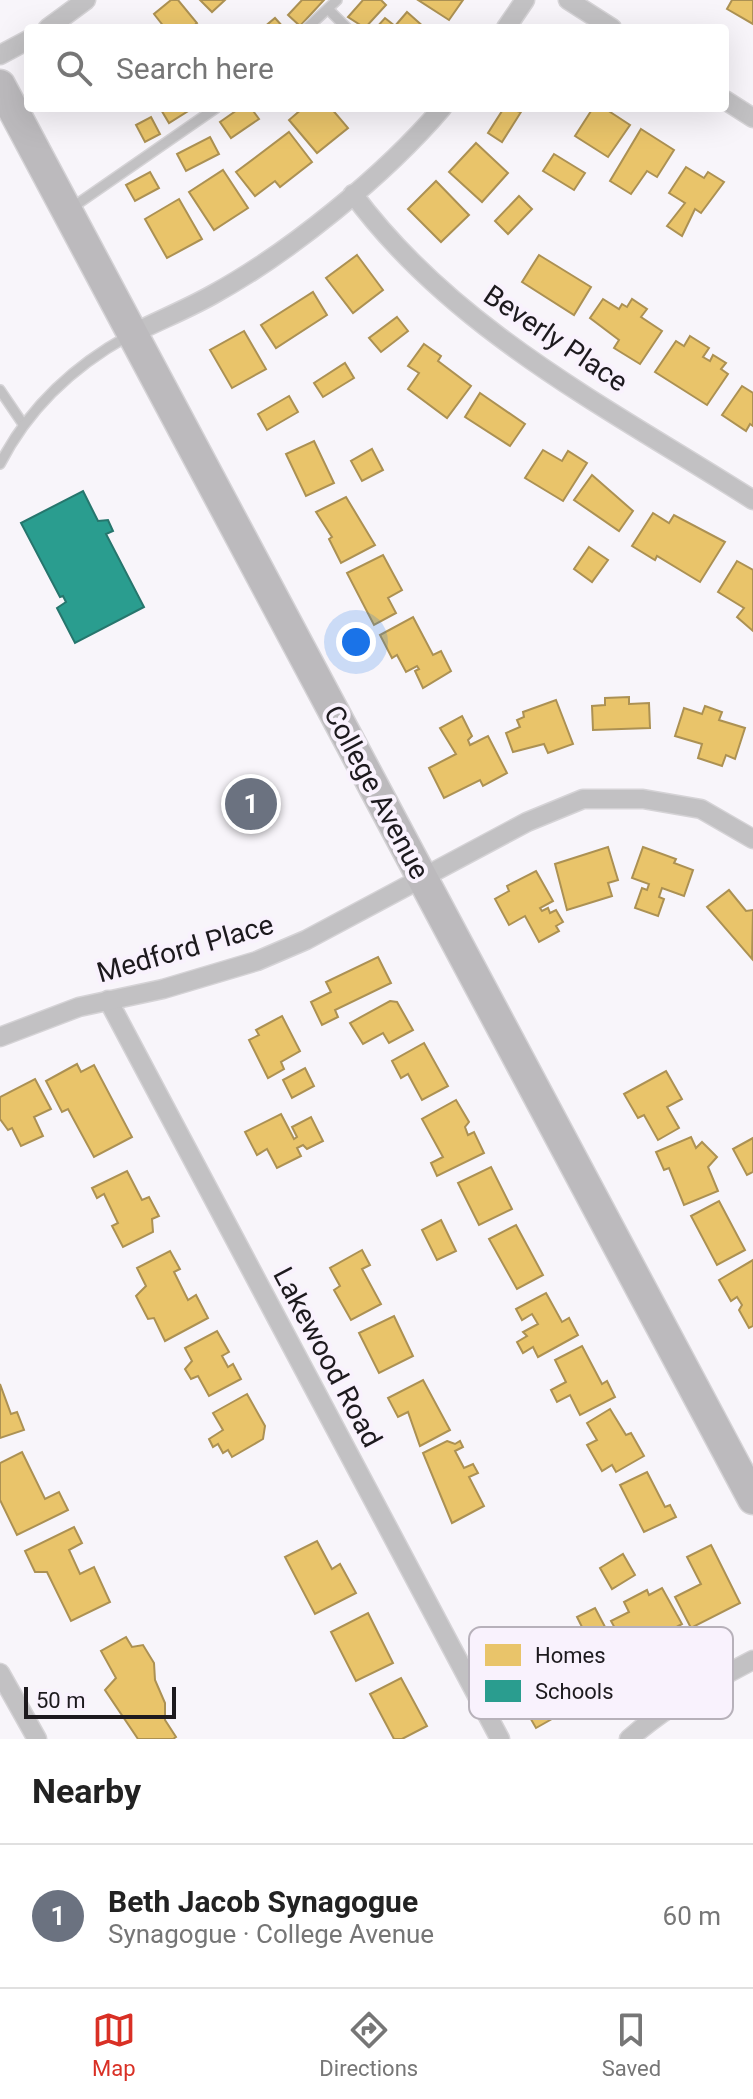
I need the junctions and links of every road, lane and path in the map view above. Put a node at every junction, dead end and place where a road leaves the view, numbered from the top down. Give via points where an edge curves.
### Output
1 (86, 0) edge
2 (337, 0) edge
3 (525, 0) edge
4 (568, 0) edge
5 (328, 9) junction
6 (53, 24) edge
7 (311, 24) edge
8 (343, 24) edge
9 (509, 24) edge
10 (606, 24) edge
11 (24, 42) edge
12 (0, 55) edge
13 (0, 85) edge
14 (729, 103) edge
15 (210, 112) edge
16 (433, 112) edge
17 (753, 118) edge
18 (353, 194) junction
19 (68, 211) junction
20 (134, 333) junction
21 (0, 390) edge
22 (23, 424) junction
23 (0, 464) edge
24 (753, 500) edge
25 (753, 839) edge
26 (423, 878) junction
27 (108, 1000) junction
28 (0, 1037) edge
29 (753, 1499) edge
30 (753, 1660) edge
31 (733, 1671) edge
32 (0, 1673) edge
33 (469, 1681) edge
34 (489, 1719) edge
35 (653, 1719) edge
36 (37, 1739) edge
37 (500, 1739) edge
38 (629, 1739) edge

1 - 6 street
2 - 5 lane
3 - 9 street
4 - 10 street
5 - 7 lane
5 - 8 lane
11 - 12 street
13 - 19 main road, College Avenue
14 - 17 street
15 - 19 lane
16 - 18 street
18 - 20 street via 213,294
18 - 24 street, Beverly Place via 409,261 481,325
19 - 20 main road, College Avenue
20 - 22 lane via 87,359
20 - 26 main road, College Avenue
21 - 22 lane
22 - 23 lane
25 - 26 street, Medford Place via 701,809 643,799 583,799 527,822
26 - 27 street, Medford Place via 257,961
26 - 29 main road, College Avenue
27 - 28 street, Medford Place
27 - 33 street, Lakewood Road
30 - 31 street
32 - 36 street
34 - 37 street, Lakewood Road
35 - 38 street

